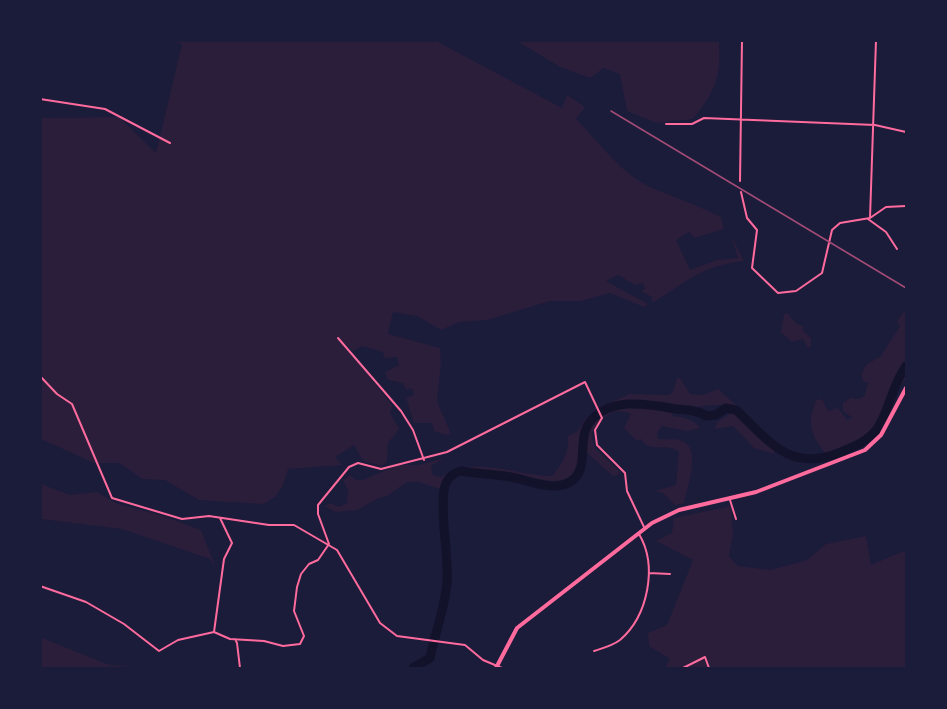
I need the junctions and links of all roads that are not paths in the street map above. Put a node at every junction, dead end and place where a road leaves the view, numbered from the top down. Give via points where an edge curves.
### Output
1 (742, 40) edge
2 (876, 40) edge
3 (40, 99) edge
4 (741, 120) junction
5 (666, 124) dead end
6 (875, 125) junction
7 (906, 132) edge
8 (170, 144) dead end
9 (740, 181) dead end
10 (741, 192) dead end
11 (906, 206) edge
12 (869, 218) junction
13 (897, 249) dead end
14 (338, 338) dead end
15 (40, 376) edge
16 (906, 388) edge
17 (424, 460) junction
18 (730, 500) junction
19 (220, 518) junction
20 (736, 519) dead end
21 (644, 529) junction
22 (638, 533) junction
23 (329, 544) junction
24 (649, 573) junction
25 (670, 574) dead end
26 (40, 586) edge
27 (214, 632) junction
28 (234, 639) junction
29 (594, 651) dead end
30 (496, 668) edge
31 (240, 669) edge
32 (502, 669) edge
33 (683, 669) edge
34 (709, 669) edge

1 - 4 street
2 - 6 street
3 - 8 street via 105,110
4 - 5 street via 704,118 692,124
4 - 6 street
4 - 9 street
6 - 7 street
6 - 12 street
10 - 12 street via 747,218 757,230 752,268 778,293 796,291 818,278 832,230 846,221
11 - 12 street via 886,207
12 - 13 street via 886,232
14 - 17 street via 401,411
15 - 19 street via 72,404 112,498 182,519
16 - 18 main road via 881,435 865,450
17 - 21 street via 585,382 602,418 595,430 597,445 625,473 626,489
17 - 23 street via 375,470 358,464 349,467 318,505
18 - 20 street
18 - 21 main road via 679,510
19 - 23 street via 294,525
19 - 27 street via 232,543 224,559
21 - 22 main road
22 - 24 street via 647,548
22 - 30 main road via 517,627
23 - 28 street via 301,574 297,587 294,611 303,642 287,646
23 - 30 street via 337,550 388,631 406,638 465,645
24 - 25 street
24 - 29 street via 644,601 630,629 618,641
26 - 27 street via 86,602 159,651 178,640
27 - 28 street
28 - 31 street
30 - 32 street
33 - 34 street via 705,657

